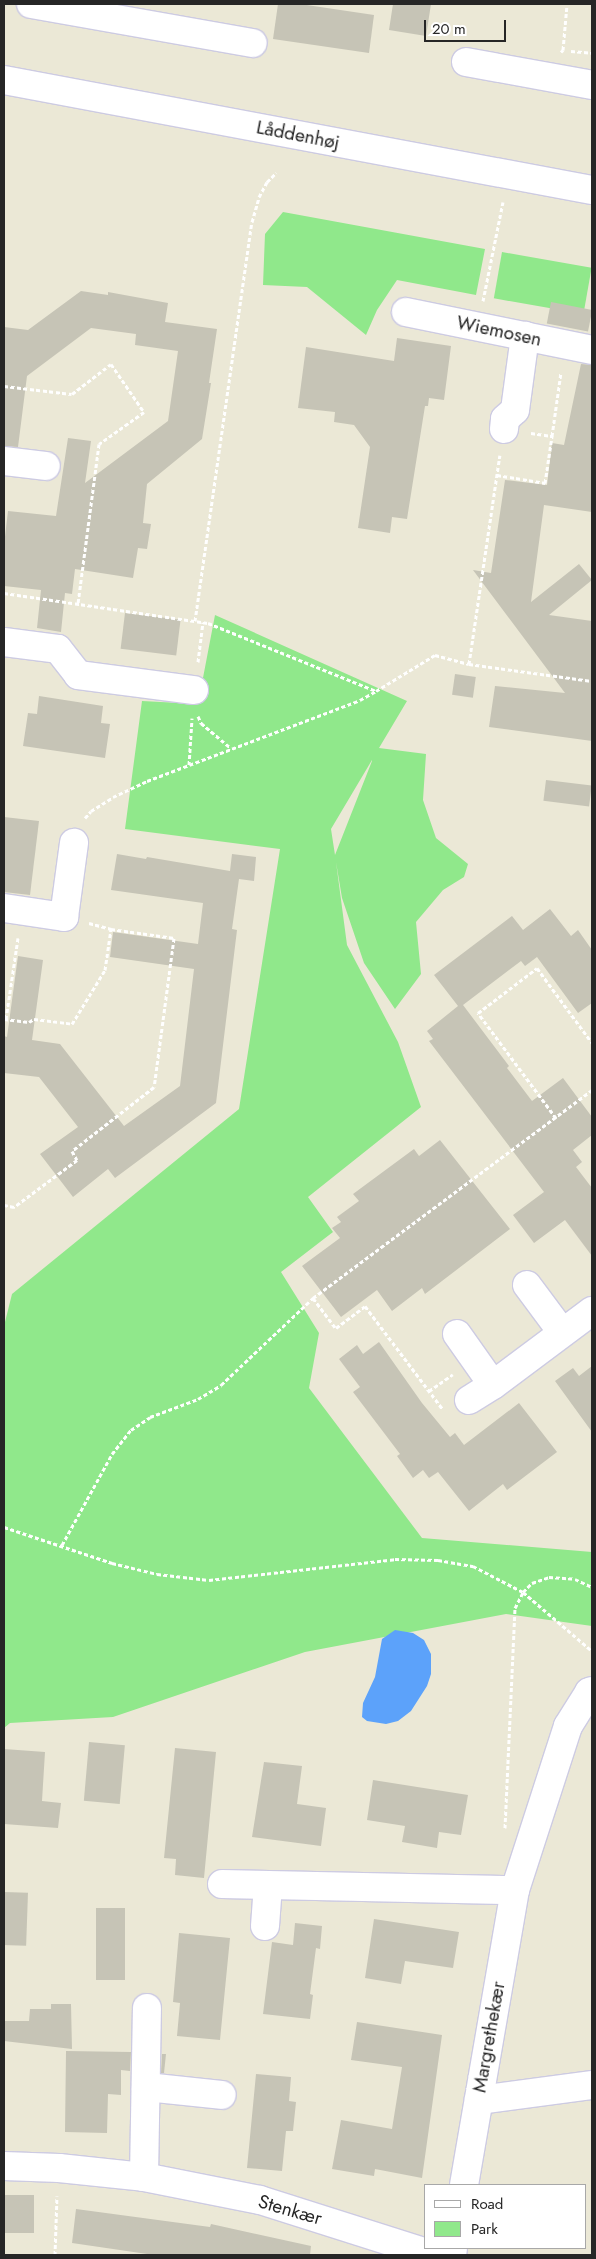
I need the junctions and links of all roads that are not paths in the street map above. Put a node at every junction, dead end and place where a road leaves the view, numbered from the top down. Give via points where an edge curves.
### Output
1 (31, 4) edge
2 (252, 43) dead end
3 (466, 62) dead end
4 (4, 80) edge
5 (592, 85) edge
6 (592, 190) edge
7 (406, 312) dead end
8 (525, 336) junction
9 (592, 350) edge
10 (504, 429) road end
11 (4, 461) edge
12 (46, 466) dead end
13 (4, 642) edge
14 (195, 700) road end
15 (74, 844) road end
16 (13, 910) edge
17 (527, 1285) dead end
18 (592, 1310) edge
19 (562, 1332) junction
20 (457, 1334) dead end
21 (493, 1385) junction
22 (469, 1400) dead end
23 (592, 1690) edge
24 (222, 1884) dead end
25 (268, 1885) junction
26 (514, 1890) junction
27 (266, 1926) dead end
28 (147, 2008) dead end
29 (592, 2084) edge
30 (146, 2088) junction
31 (222, 2095) dead end
32 (478, 2100) junction
33 (4, 2166) edge
34 (144, 2177) junction
35 (464, 2184) edge
36 (432, 2255) edge

1 - 2 street
3 - 5 street
4 - 6 street, Låddenhøj
7 - 8 street, Wiemosen
8 - 9 street, Wiemosen
8 - 10 street via 515,410 505,419
11 - 12 street
13 - 14 street via 58,649 78,675
15 - 16 street via 64,917
17 - 19 street
18 - 19 street
19 - 21 street
20 - 21 street
21 - 22 street
23 - 26 street, Margrethekær via 568,1726
24 - 25 street
25 - 26 street
25 - 27 street
26 - 32 street, Margrethekær
28 - 30 street
29 - 32 street
30 - 31 street
30 - 34 street
32 - 35 street, Margrethekær
33 - 34 street, Stenkær
34 - 36 street, Stenkær via 260,2200

